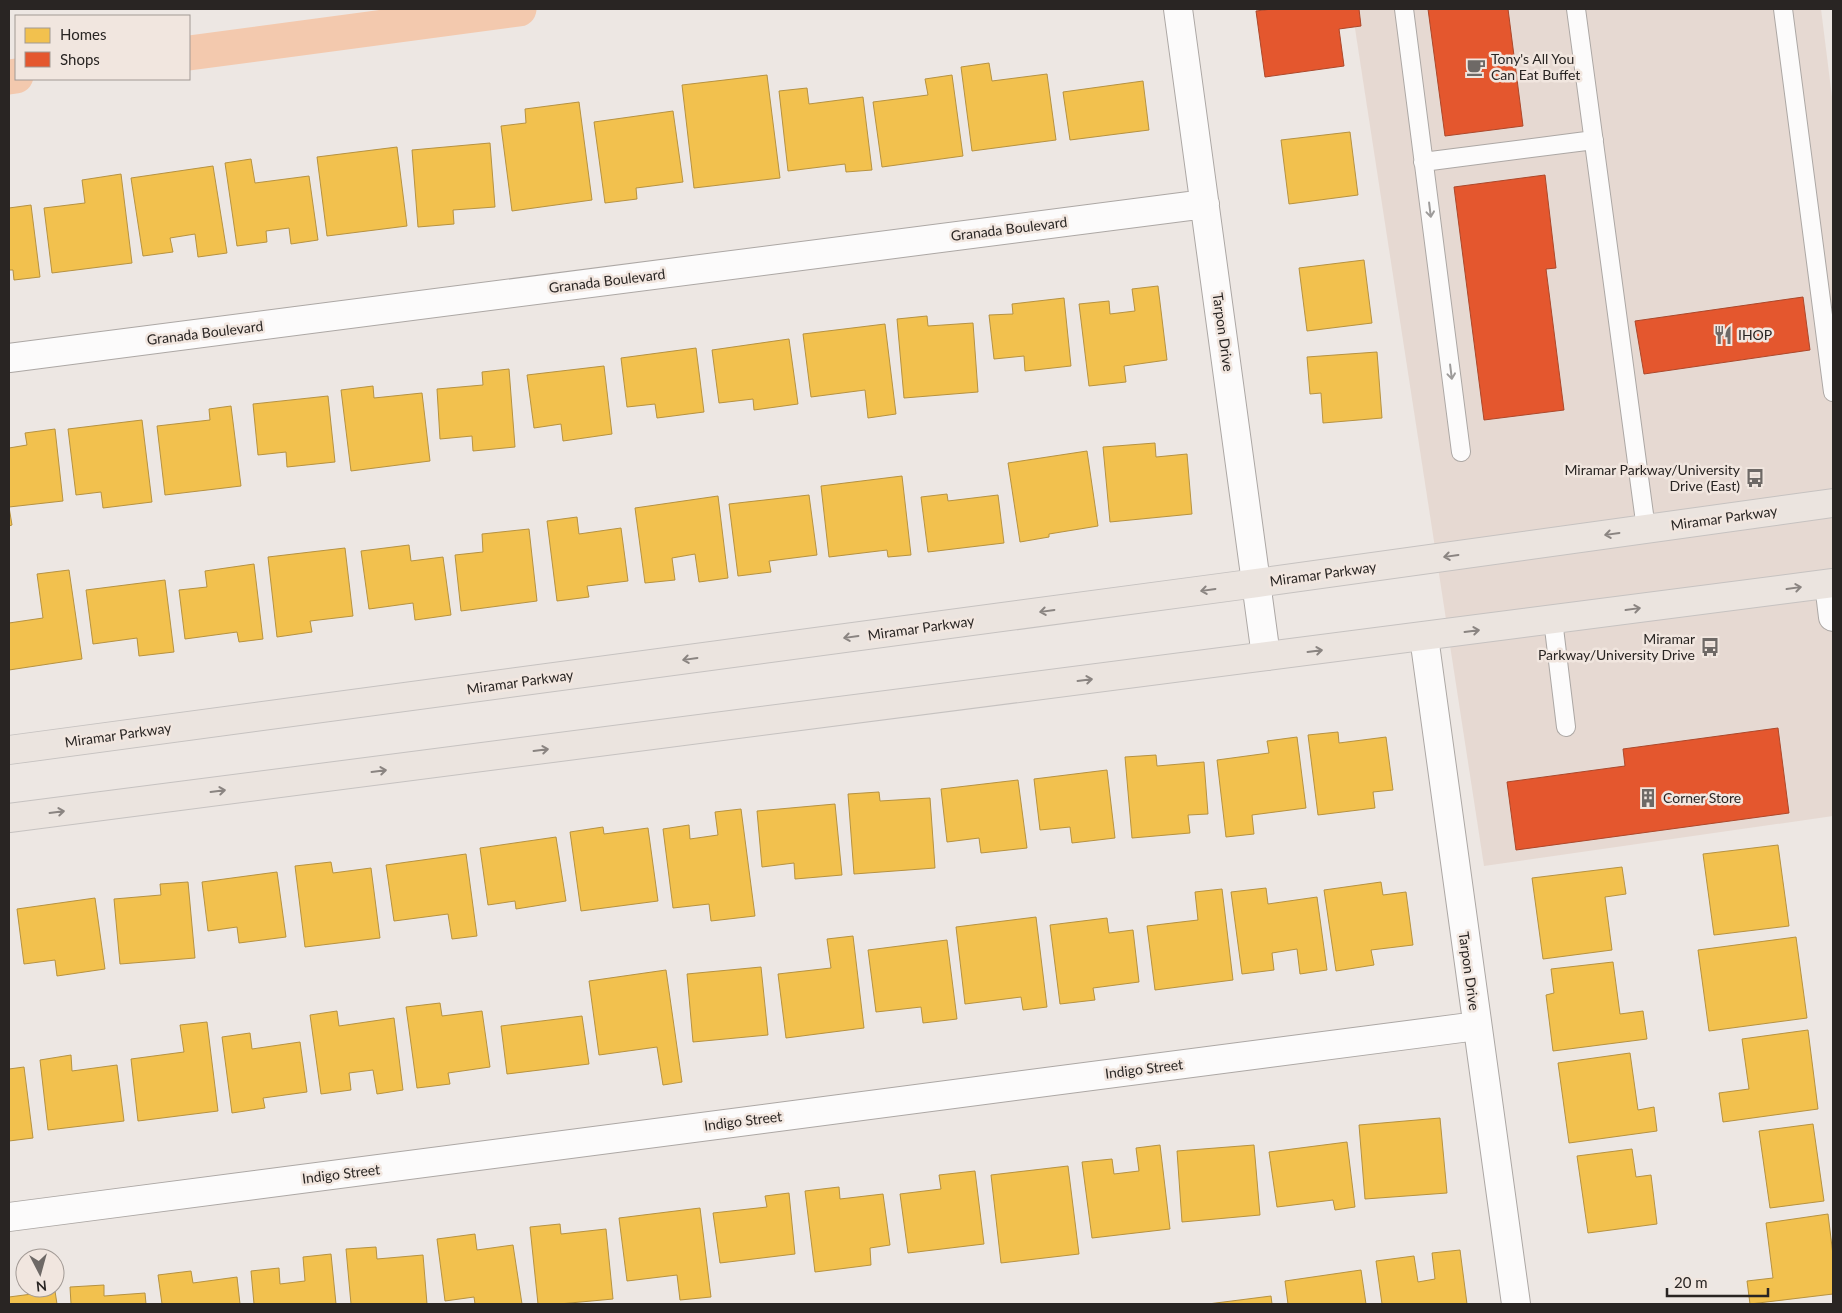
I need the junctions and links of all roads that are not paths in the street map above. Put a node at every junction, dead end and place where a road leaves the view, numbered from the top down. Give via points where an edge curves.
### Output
1 (1178, 9) edge
2 (1404, 9) edge
3 (1576, 9) edge
4 (1783, 9) edge
5 (1594, 140) junction
6 (1423, 162) junction
7 (1205, 204) junction
8 (9, 358) edge
9 (1833, 392) edge
10 (1461, 452) dead end
11 (1833, 503) edge
12 (1646, 529) junction
13 (1256, 583) junction
14 (1831, 583) edge
15 (1833, 617) edge
16 (1553, 620) junction
17 (1424, 637) junction
18 (1266, 656) junction
19 (1566, 727) dead end
20 (9, 750) edge
21 (9, 818) edge
22 (1477, 1026) junction
23 (9, 1217) edge
24 (1516, 1304) edge

1 - 7 street, Tarpon Drive
2 - 6 lane
3 - 5 lane
4 - 9 lane
5 - 6 lane
5 - 12 lane
6 -> 10 lane
7 - 8 street, Granada Boulevard
7 - 13 street, Tarpon Drive
11 - 12 main road, Miramar Parkway
12 -> 13 main road, Miramar Parkway
13 - 18 street, Tarpon Drive
13 -> 20 main road, Miramar Parkway
14 - 15 street
16 -> 14 main road
17 -> 16 main road
16 - 19 lane
18 -> 17 main road
17 - 22 street, Tarpon Drive
21 -> 18 main road
22 - 23 street, Indigo Street
22 - 24 street, Tarpon Drive

